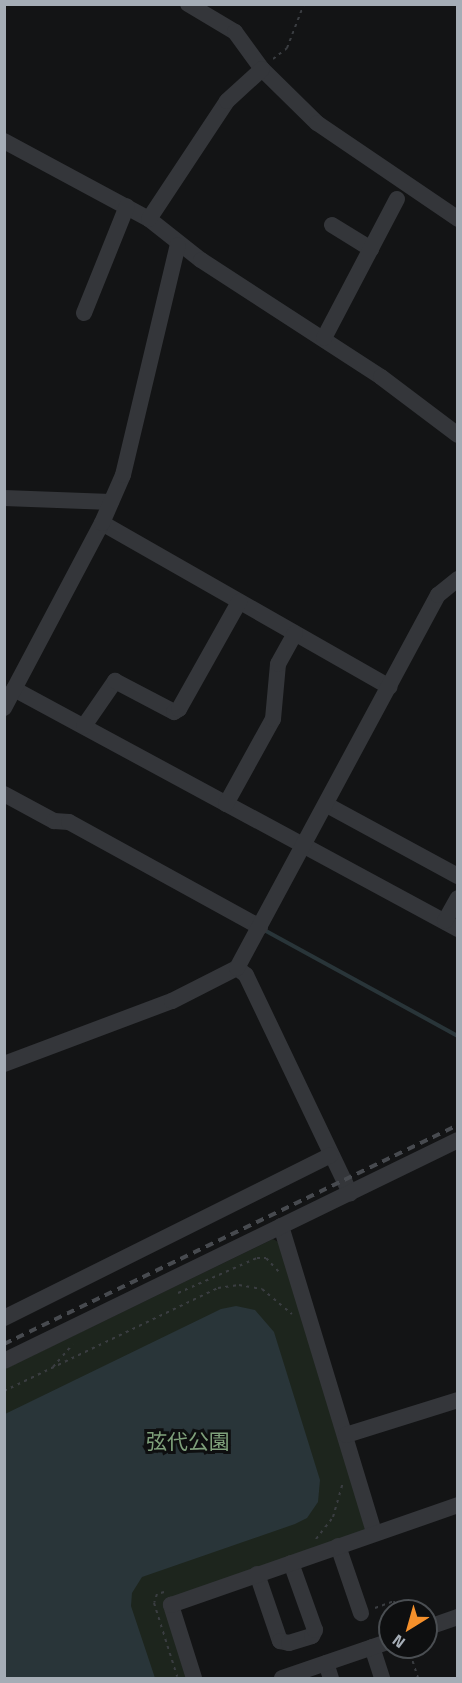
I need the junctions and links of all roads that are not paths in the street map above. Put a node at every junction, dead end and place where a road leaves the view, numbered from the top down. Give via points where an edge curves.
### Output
1 (188, 4) edge
2 (262, 69) junction
3 (4, 141) edge
4 (397, 199) dead end
5 (127, 207) junction
6 (149, 219) junction
7 (458, 219) edge
8 (332, 225) dead end
9 (178, 244) junction
10 (371, 249) junction
11 (84, 313) dead end
12 (324, 338) junction
13 (458, 435) edge
14 (4, 498) edge
15 (111, 502) junction
16 (102, 523) junction
17 (458, 579) edge
18 (239, 602) junction
19 (295, 633) junction
20 (390, 687) junction
21 (14, 689) junction
22 (4, 708) edge
23 (84, 726) junction
24 (4, 794) edge
25 (226, 804) junction
26 (327, 805) junction
27 (303, 846) junction
28 (458, 876) edge
29 (458, 897) edge
30 (451, 925) edge
31 (260, 927) junction
32 (237, 968) junction
33 (4, 1064) edge
34 (458, 1140) edge
35 (331, 1155) junction
36 (350, 1193) junction
37 (281, 1226) junction
38 (4, 1318) edge
39 (4, 1361) edge
40 (458, 1400) edge
41 (346, 1435) junction
42 (458, 1505) edge
43 (374, 1532) junction
44 (338, 1546) junction
45 (291, 1563) junction
46 (257, 1574) junction
47 (361, 1613) road end
48 (458, 1617) edge
49 (438, 1624) edge
50 (378, 1645) edge
51 (372, 1647) junction
52 (328, 1671) edge
53 (194, 1678) edge
54 (282, 1678) edge
55 (382, 1678) edge

1 - 2 street via 235,32
2 - 6 street via 227,101
2 - 7 street via 317,123
3 - 5 street
4 - 10 street
5 - 6 street
5 - 11 street
6 - 9 street
8 - 10 street
9 - 12 street
9 - 15 street via 123,475
10 - 12 street
12 - 13 street
14 - 15 street
15 - 16 street
16 - 18 street
16 - 21 street
17 - 20 street via 438,595
18 - 19 street
18 - 23 street via 179,709 174,712 115,681
19 - 20 street
19 - 25 street via 278,664 273,719
20 - 26 street
21 - 22 street
21 - 23 street
23 - 25 street
24 - 31 street via 54,821 69,822
25 - 27 street
26 - 27 street
26 - 28 street
27 - 30 street
27 - 31 street
29 - 30 street
31 - 32 street
32 - 33 street via 172,1000
32 - 35 street via 246,975
34 - 36 street
35 - 36 street
35 - 38 street
36 - 37 street
37 - 39 street
37 - 41 street
40 - 41 street
41 - 43 street
42 - 43 street
43 - 44 street
44 - 45 street
44 - 47 street
45 - 46 street
45 - 46 street via 315,1630 312,1636 289,1643 280,1641
46 - 53 street via 171,1605
48 - 49 street
50 - 51 street
51 - 52 street
51 - 55 street
52 - 54 street

